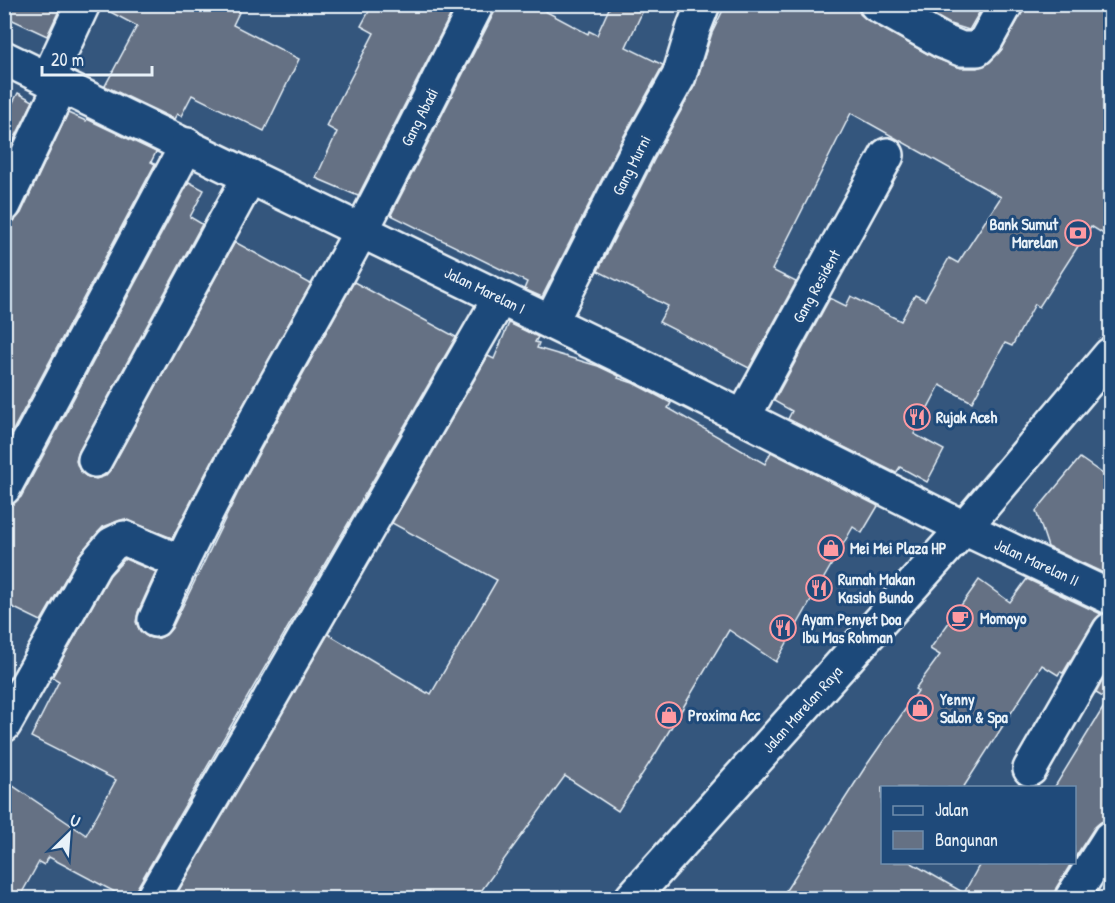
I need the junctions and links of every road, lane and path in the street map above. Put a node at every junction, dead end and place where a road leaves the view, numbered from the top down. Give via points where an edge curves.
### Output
1 (83, 4) edge
2 (477, 4) edge
3 (703, 4) edge
4 (876, 4) edge
5 (1006, 4) edge
6 (7, 66) edge
7 (54, 82) junction
8 (187, 145) junction
9 (887, 155) dead end
10 (250, 176) junction
11 (4, 205) edge
12 (361, 230) junction
13 (500, 298) junction
14 (551, 322) junction
15 (1110, 355) edge
16 (744, 417) junction
17 (96, 460) dead end
18 (4, 489) edge
19 (964, 528) junction
20 (180, 562) junction
21 (1110, 597) edge
22 (155, 620) dead end
23 (1110, 630) edge
24 (4, 725) edge
25 (1030, 769) dead end
26 (1110, 838) edge
27 (153, 898) edge
28 (632, 898) edge
29 (1072, 898) edge

1 - 7 street
2 - 12 street, Gang Abadi
3 - 14 street, Gang Murni via 679,76
4 - 5 street via 942,41 961,49 977,49
6 - 7 street, Jalan Marelan I
7 - 8 street, Jalan Marelan I
7 - 11 street
8 - 10 street, Jalan Marelan I
8 - 18 street
9 - 16 street, Gang Resident
10 - 12 street, Jalan Marelan I
10 - 17 street
12 - 13 street, Jalan Marelan I
12 - 20 street, Gang Abadi
13 - 14 street, Jalan Marelan I
13 - 27 street
14 - 16 street, Jalan Marelan I
15 - 19 street, Jalan Marelan Raya
16 - 19 street, Jalan Marelan I
19 - 21 street, Jalan Marelan II
19 - 28 street, Jalan Marelan Raya
20 - 22 street, Gang Abadi
20 - 24 street via 124,538 112,544 95,564
23 - 25 street
26 - 29 street

